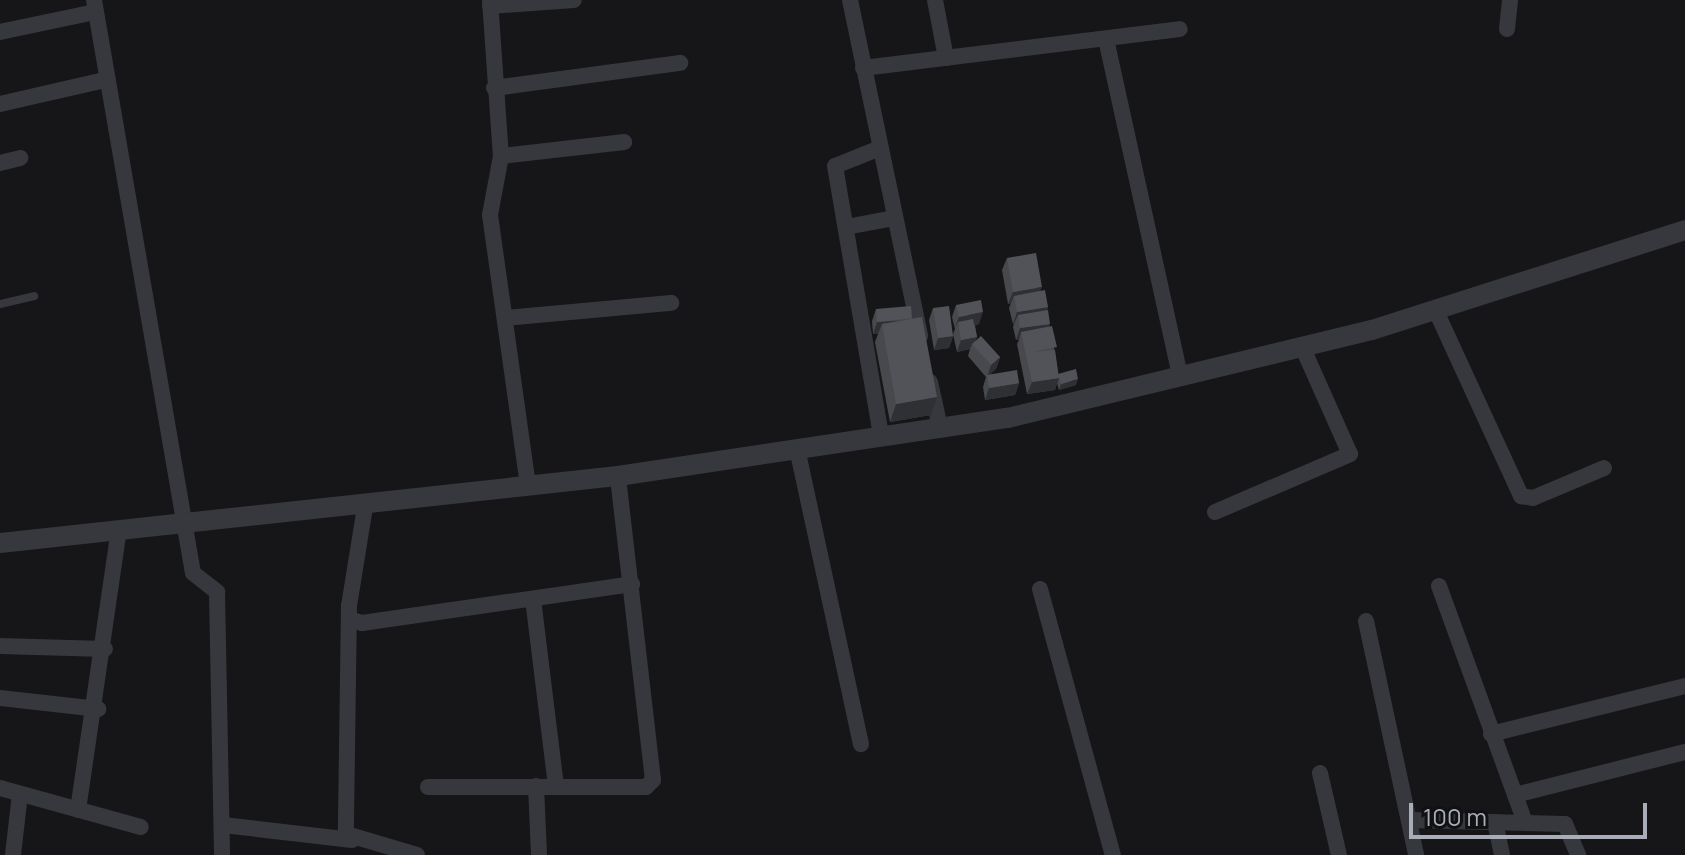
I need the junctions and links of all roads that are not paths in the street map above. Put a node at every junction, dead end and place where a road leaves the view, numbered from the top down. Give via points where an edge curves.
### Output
1 (574, 0) edge
2 (850, 0) edge
3 (935, 0) edge
4 (1510, 0) edge
5 (490, 3) edge
6 (95, 6) edge
7 (1180, 29) dead end
8 (1507, 29) dead end
9 (0, 32) edge
10 (1106, 39) junction
11 (946, 58) junction
12 (680, 63) dead end
13 (863, 68) junction
14 (105, 80) junction
15 (494, 88) junction
16 (0, 104) edge
17 (624, 142) dead end
18 (880, 148) junction
19 (501, 156) junction
20 (20, 158) dead end
21 (0, 163) edge
22 (895, 218) junction
23 (846, 227) junction
24 (1685, 230) edge
25 (34, 296) dead end
26 (671, 303) dead end
27 (0, 304) edge
28 (1436, 311) junction
29 (505, 318) junction
30 (1302, 346) junction
31 (1179, 372) junction
32 (940, 427) junction
33 (881, 435) junction
34 (798, 453) junction
35 (1604, 468) dead end
36 (618, 476) junction
37 (528, 485) junction
38 (365, 507) junction
39 (1215, 512) dead end
40 (189, 522) junction
41 (119, 530) junction
42 (0, 543) edge
43 (632, 584) junction
44 (1439, 586) dead end
45 (1040, 589) dead end
46 (533, 599) junction
47 (349, 619) junction
48 (1366, 621) dead end
49 (0, 646) edge
50 (105, 649) junction
51 (1685, 686) edge
52 (0, 698) edge
53 (98, 709) junction
54 (1491, 734) junction
55 (861, 744) dead end
56 (1685, 752) edge
57 (1320, 773) dead end
58 (536, 786) junction
59 (556, 786) junction
60 (428, 787) dead end
61 (0, 788) edge
62 (20, 794) junction
63 (1515, 795) junction
64 (78, 810) junction
65 (1409, 820) junction
66 (1495, 822) junction
67 (1525, 822) junction
68 (223, 825) junction
69 (141, 827) dead end
70 (352, 840) junction
71 (13, 855) edge
72 (222, 855) edge
73 (417, 855) edge
74 (539, 855) edge
75 (1113, 855) edge
76 (1339, 855) edge
77 (1416, 855) edge
78 (1502, 855) edge
79 (1578, 855) edge

1 - 5 street
2 - 13 street
3 - 11 street
4 - 8 street
5 - 15 street
6 - 9 street
6 - 14 street
7 - 10 street
10 - 11 street
10 - 31 street
11 - 13 street
12 - 15 street
13 - 18 street
14 - 16 street
14 - 40 street
15 - 19 street
17 - 19 street
18 - 22 street
18 - 23 street via 836,163
19 - 29 street via 490,215
20 - 21 street
22 - 23 street
22 - 32 street
23 - 33 street
24 - 28 street
25 - 27 lane
26 - 29 street
28 - 30 street
28 - 35 street via 1521,496 1533,498
29 - 37 street
30 - 31 street
30 - 39 street via 1350,454
31 - 32 street via 1008,418
32 - 33 street
33 - 34 street
34 - 36 street
34 - 55 street
36 - 37 street
36 - 43 street
37 - 38 street
38 - 40 street
38 - 47 street
40 - 41 street
40 - 68 street via 193,576 217,592
41 - 42 street
41 - 50 street
43 - 46 street
43 - 59 street via 656,775 646,787
44 - 54 street
45 - 75 street
46 - 47 street
46 - 59 street
47 - 70 street via 345,824
48 - 65 street
49 - 50 street
50 - 53 street
51 - 54 street
52 - 53 street
53 - 64 street
54 - 63 street
56 - 63 street
57 - 76 street
58 - 59 street
58 - 60 street
58 - 74 street
61 - 62 street
62 - 64 street
62 - 71 street
63 - 67 street
64 - 69 street
65 - 66 street
65 - 77 street
66 - 67 street
66 - 78 street
67 - 79 street via 1565,824
68 - 70 street
68 - 72 street
70 - 73 street via 409,847

